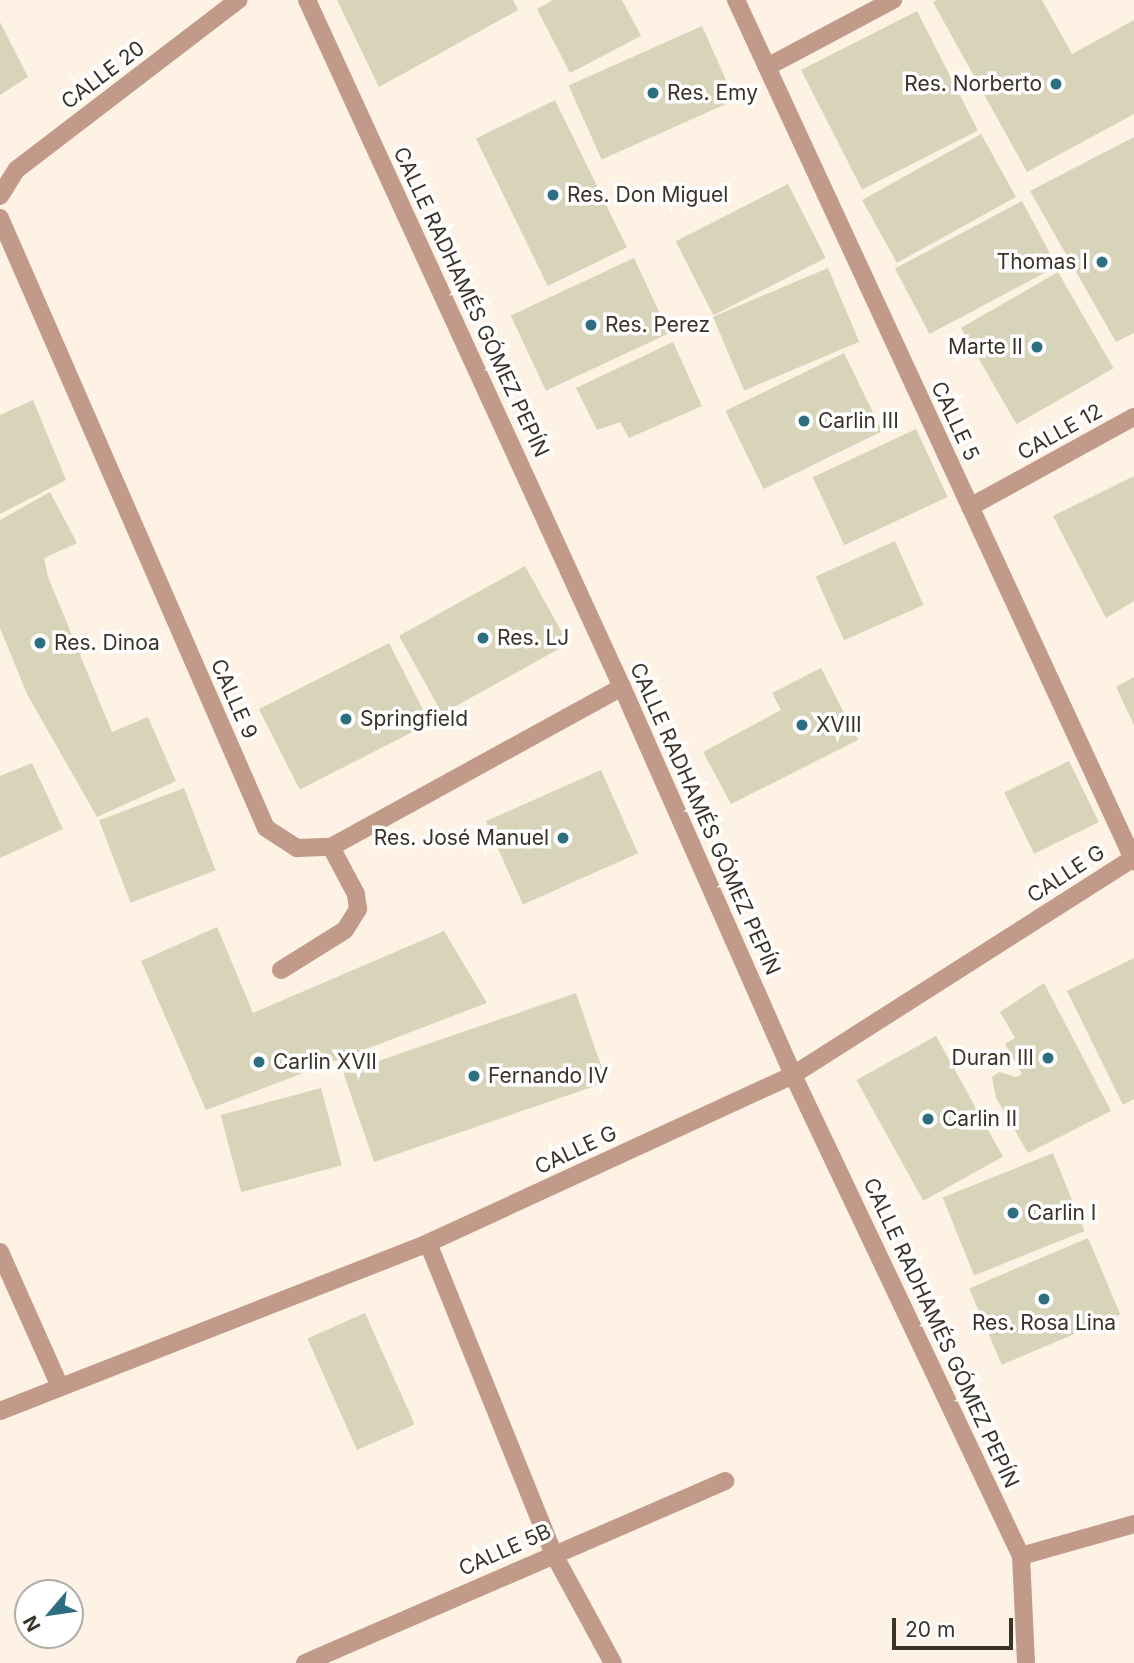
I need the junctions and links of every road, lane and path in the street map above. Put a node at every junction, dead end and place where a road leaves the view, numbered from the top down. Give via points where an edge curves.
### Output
1 (238, 0) edge
2 (307, 0) edge
3 (736, 0) edge
4 (893, 0) edge
5 (767, 68) junction
6 (1, 193) edge
7 (0, 218) edge
8 (1134, 417) edge
9 (970, 507) junction
10 (622, 687) junction
11 (331, 848) junction
12 (1134, 859) edge
13 (281, 970) dead end
14 (793, 1075) junction
15 (428, 1242) junction
16 (0, 1252) edge
17 (60, 1387) junction
18 (0, 1411) edge
19 (725, 1481) dead end
20 (1134, 1524) edge
21 (553, 1553) junction
22 (1021, 1556) junction
23 (310, 1662) edge
24 (613, 1663) edge
25 (1026, 1663) edge

1 - 6 street, CALLE 20 via 16,170
2 - 10 street, CALLE RADHAMÉS GÓMEZ PEPÍN
3 - 5 street, CALLE 5
4 - 5 street
5 - 9 street, CALLE 5
7 - 11 street, CALLE 9 via 266,828 297,848
8 - 9 street, CALLE 12
9 - 12 street, CALLE 5
10 - 11 street, CALLE 9
10 - 14 street, CALLE RADHAMÉS GÓMEZ PEPÍN
11 - 13 street via 356,894 358,909 345,930
12 - 14 street, CALLE G
14 - 15 street, CALLE G
14 - 22 street, CALLE RADHAMÉS GÓMEZ PEPÍN
15 - 17 street, CALLE G
15 - 21 street
16 - 17 street
17 - 18 street, CALLE G
19 - 21 street, CALLE 5B
20 - 22 street
21 - 23 street, CALLE 5B
21 - 24 street
22 - 25 street, CALLE RADHAMÉS GÓMEZ PEPÍN

